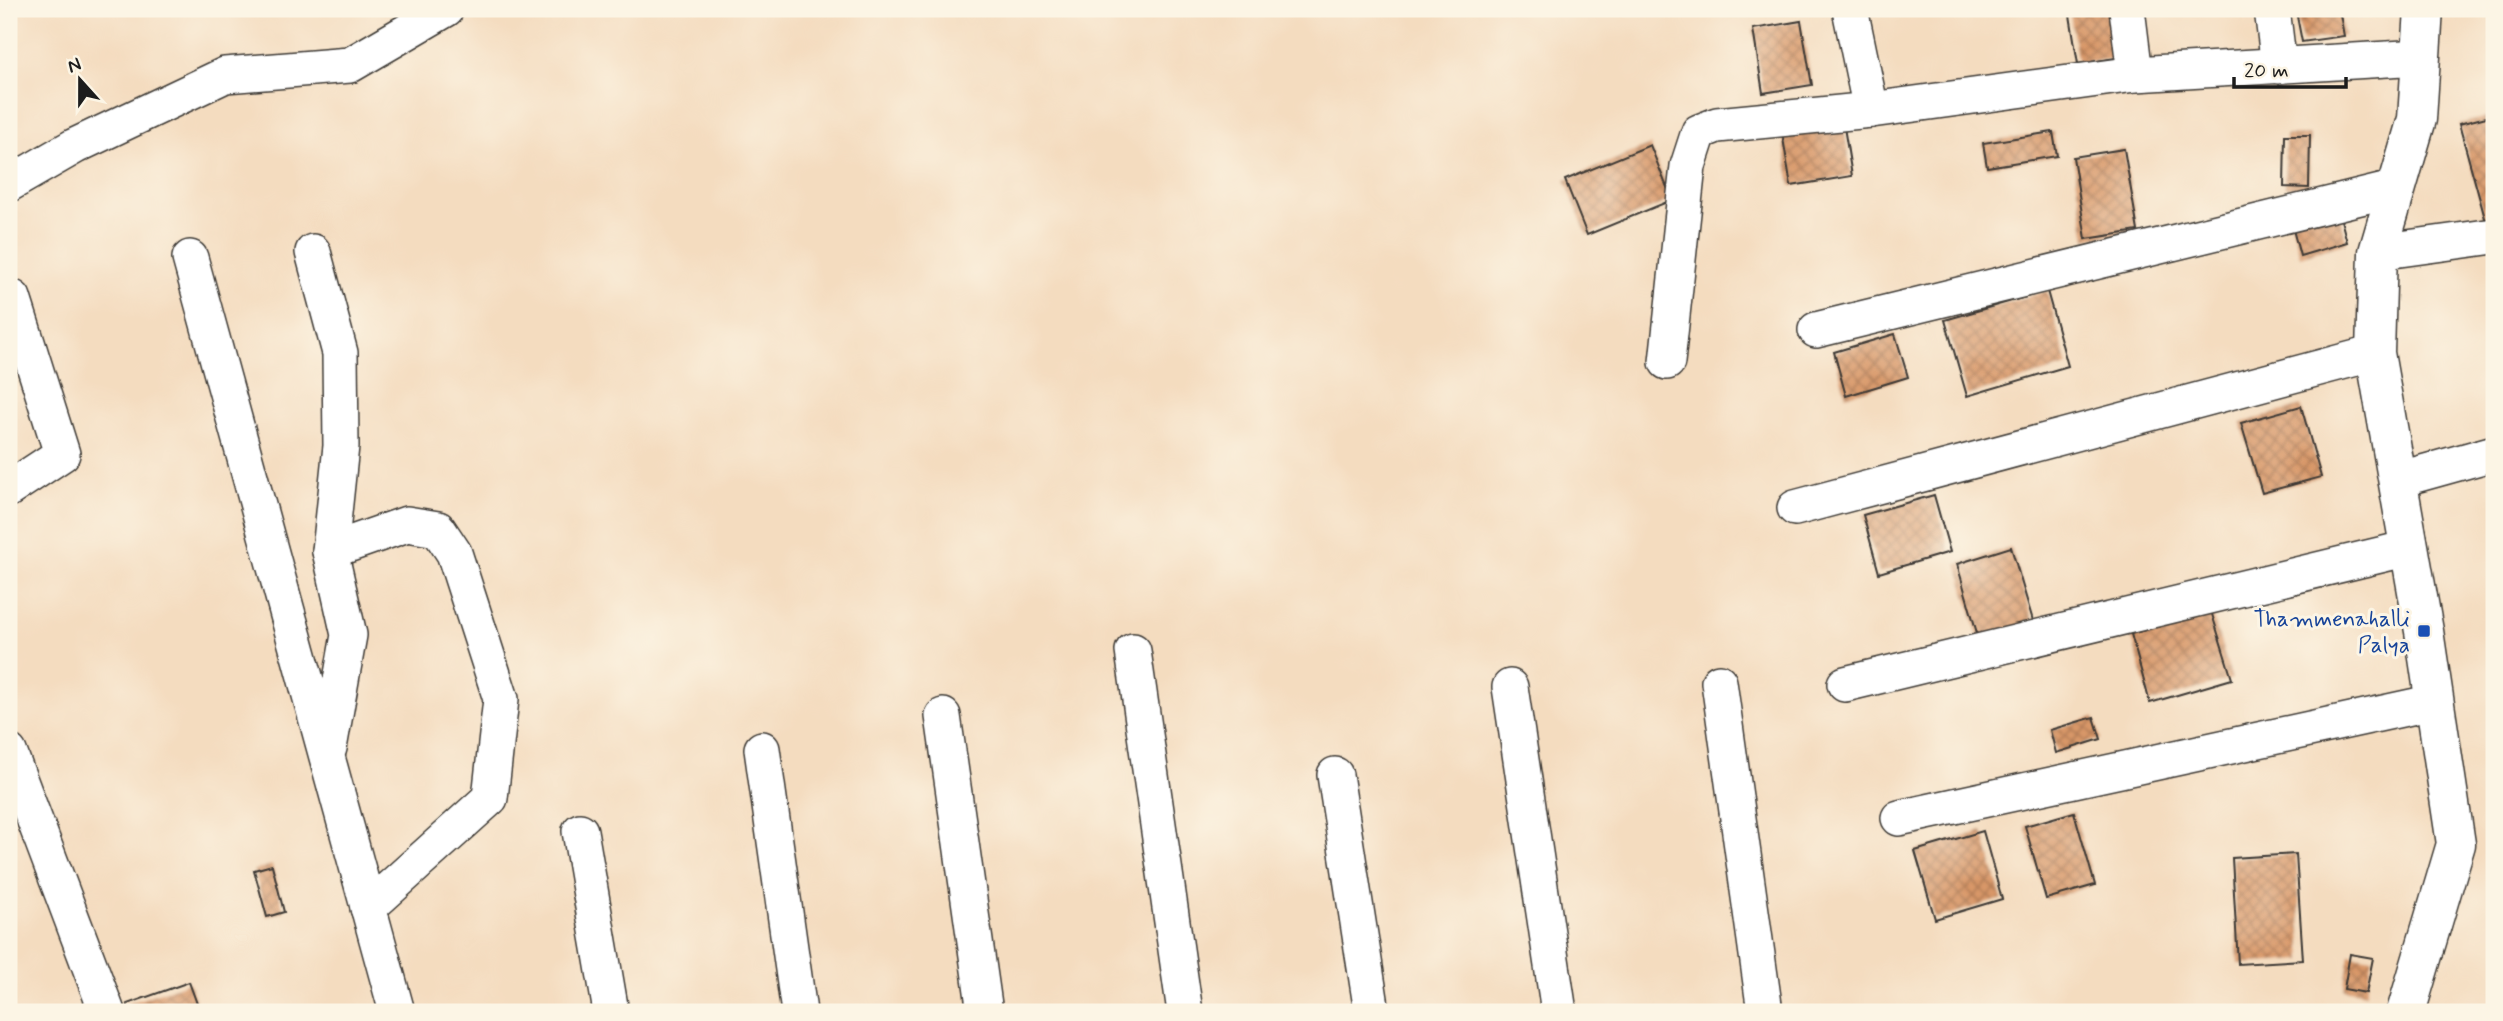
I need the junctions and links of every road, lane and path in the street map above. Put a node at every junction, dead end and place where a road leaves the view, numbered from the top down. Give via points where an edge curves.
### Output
1 (446, 9) edge
2 (1850, 9) edge
3 (2127, 9) edge
4 (2272, 9) edge
5 (2424, 9) edge
6 (2421, 57) junction
7 (2279, 66) junction
8 (2135, 74) junction
9 (1871, 110) junction
10 (9, 184) edge
11 (2397, 188) junction
12 (2494, 236) edge
13 (313, 252) dead end
14 (2378, 252) junction
15 (190, 258) dead end
16 (13, 298) dead end
17 (1816, 330) dead end
18 (2375, 353) junction
19 (1667, 362) dead end
20 (2494, 453) edge
21 (2398, 480) junction
22 (9, 489) edge
23 (1795, 508) dead end
24 (2409, 548) junction
25 (330, 551) junction
26 (1133, 651) dead end
27 (1719, 682) dead end
28 (1845, 684) dead end
29 (1510, 687) dead end
30 (2434, 702) junction
31 (943, 716) dead end
32 (762, 749) dead end
33 (9, 752) edge
34 (328, 758) junction
35 (1335, 775) dead end
36 (1899, 818) dead end
37 (580, 831) dead end
38 (368, 908) junction
39 (107, 1012) edge
40 (397, 1012) edge
41 (611, 1012) edge
42 (799, 1012) edge
43 (985, 1012) edge
44 (1185, 1012) edge
45 (1372, 1012) edge
46 (1559, 1012) edge
47 (1765, 1012) edge
48 (2406, 1012) edge

1 - 10 street via 350,65 225,75 75,146
2 - 9 street
3 - 8 street
4 - 7 street
5 - 6 street
6 - 7 street
6 - 11 street via 2417,119
7 - 8 street
8 - 9 street
9 - 19 street via 1717,125 1699,132 1688,166
11 - 14 street
11 - 17 street
12 - 14 street
13 - 25 street via 340,353 341,446
14 - 18 street
15 - 34 street
16 - 22 street via 62,454
18 - 21 street
18 - 23 street
20 - 21 street
21 - 24 street
24 - 28 street
24 - 30 street
25 - 34 street via 349,635
25 - 38 street via 407,524 438,529 454,552 501,699 490,798
26 - 44 street
27 - 47 street
29 - 46 street
30 - 36 street
30 - 48 street via 2456,844
31 - 43 street
32 - 42 street
33 - 39 street
34 - 38 street
35 - 45 street
37 - 41 street
38 - 40 street

